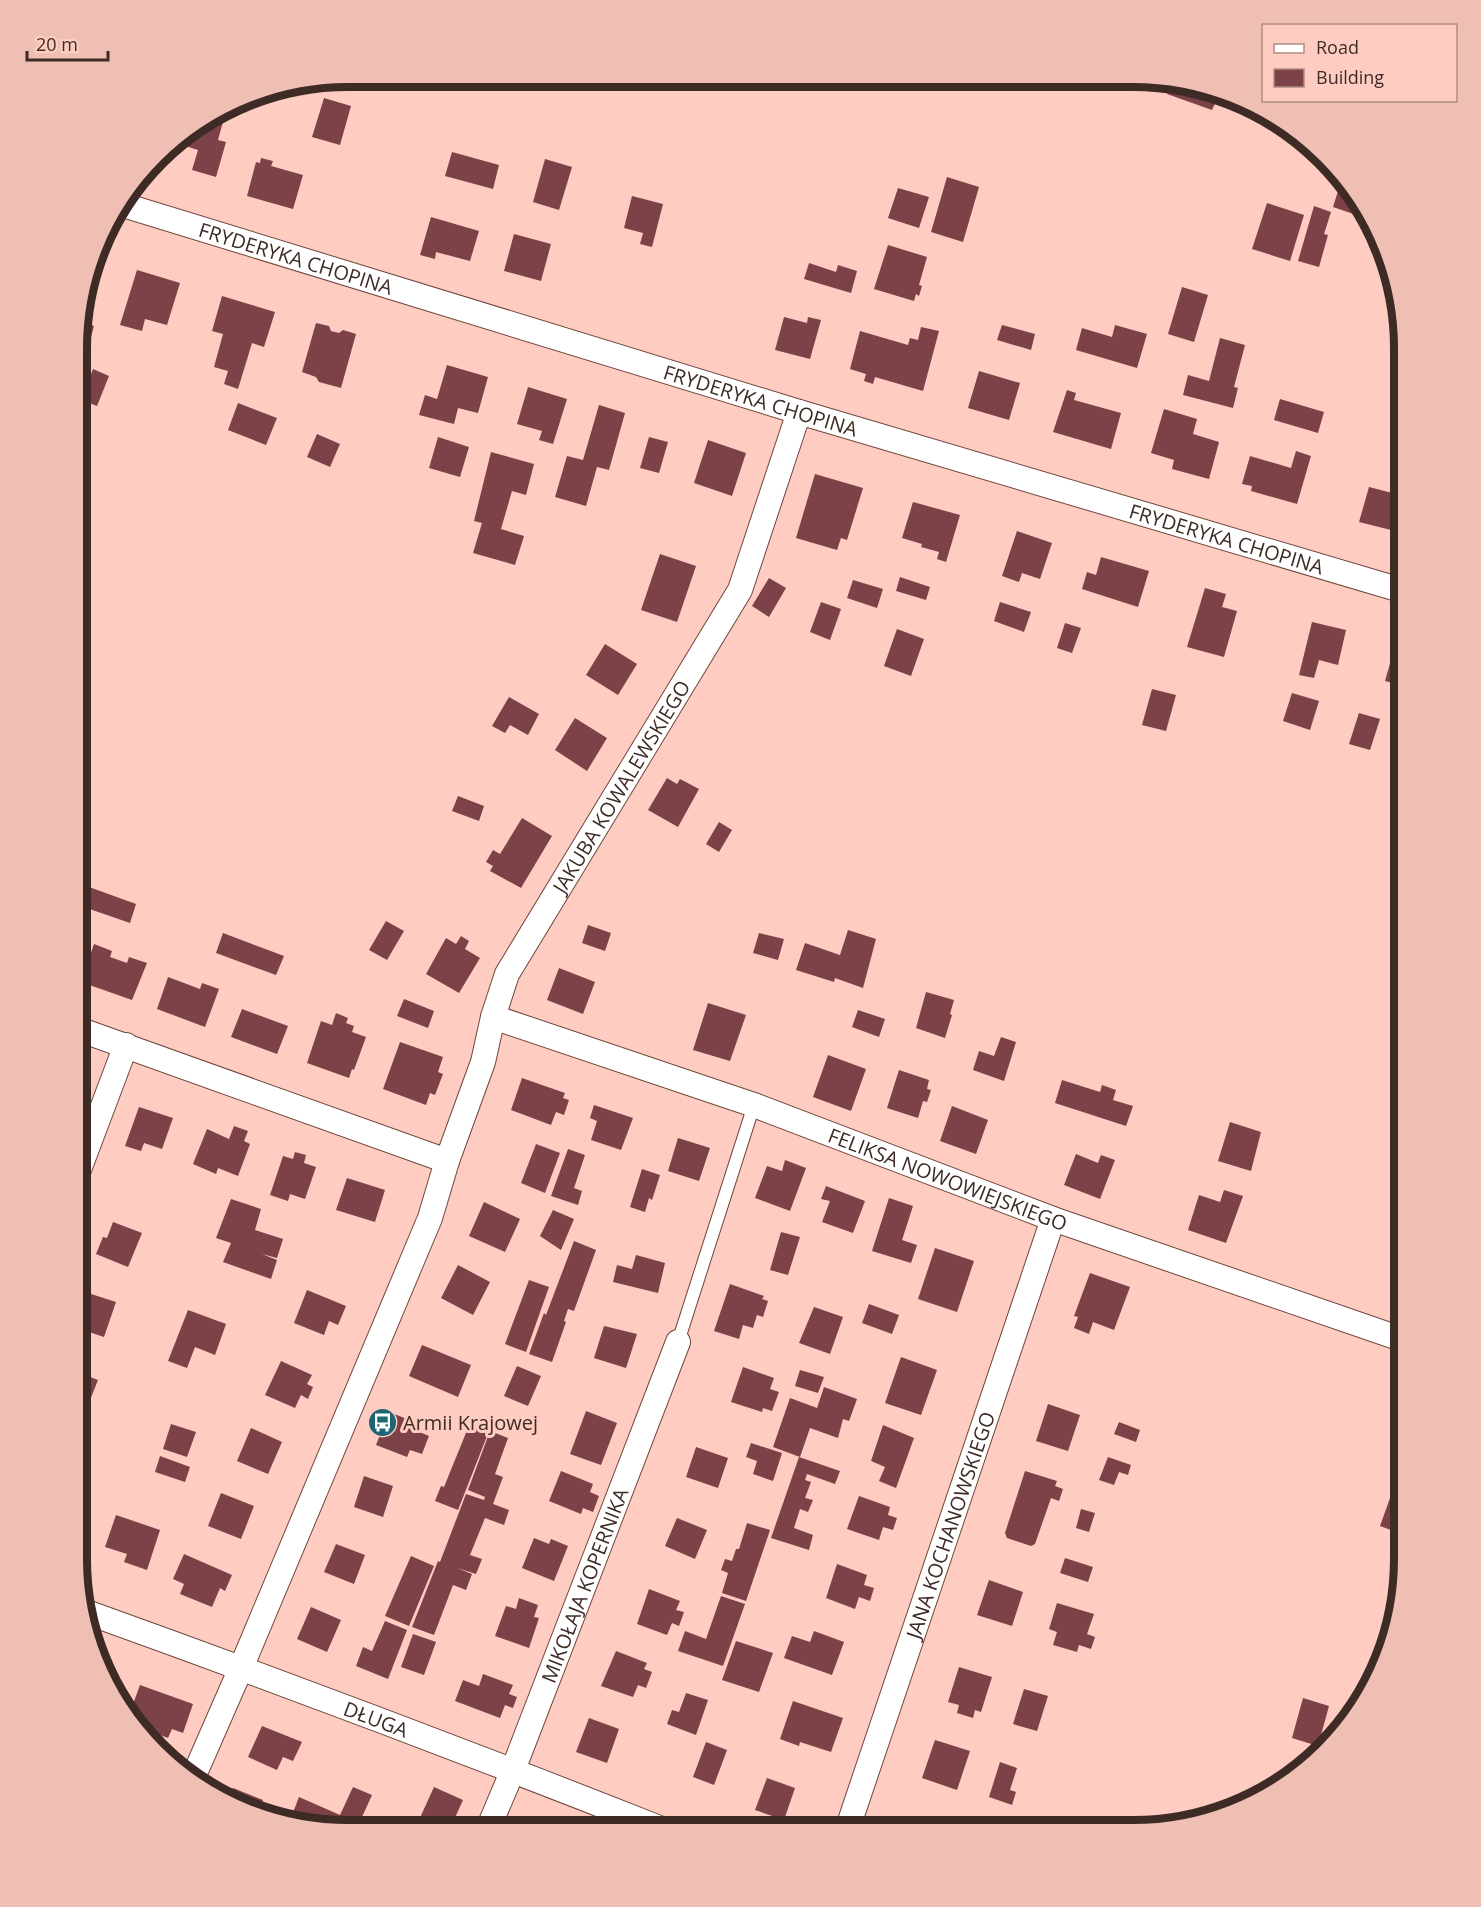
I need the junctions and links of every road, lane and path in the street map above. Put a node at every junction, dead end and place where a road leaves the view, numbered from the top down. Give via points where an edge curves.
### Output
1 (129, 207) edge
2 (799, 412) junction
3 (1394, 588) edge
4 (493, 1017) junction
5 (87, 1032) edge
6 (126, 1045) junction
7 (754, 1105) junction
8 (87, 1148) edge
9 (447, 1161) junction
10 (1053, 1219) junction
11 (1394, 1337) edge
12 (678, 1342) joint
13 (93, 1614) edge
14 (241, 1668) junction
15 (513, 1770) junction
16 (196, 1771) edge
17 (492, 1820) edge
18 (639, 1820) edge
19 (850, 1820) edge

1 - 2 street, FRYDERYKA CHOPINA
2 - 3 street, FRYDERYKA CHOPINA
2 - 4 street, JAKUBA KOWALEWSKIEGO via 740,590 507,975
4 - 7 street, FELIKSA NOWOWIEJSKIEGO
4 - 9 street, JAKUBA KOWALEWSKIEGO via 483,1062
5 - 6 street
6 - 8 street
6 - 9 street
7 - 10 street, FELIKSA NOWOWIEJSKIEGO
7 - 12 lane
9 - 14 street via 430,1218
10 - 11 street, FELIKSA NOWOWIEJSKIEGO
10 - 19 street, JANA KOCHANOWSKIEGO
12 - 15 street, MIKOŁAJA KOPERNIKA
13 - 14 street, DŁUGA
14 - 15 street, DŁUGA
14 - 16 street
15 - 17 street, MIKOŁAJA KOPERNIKA
15 - 18 street, DŁUGA

